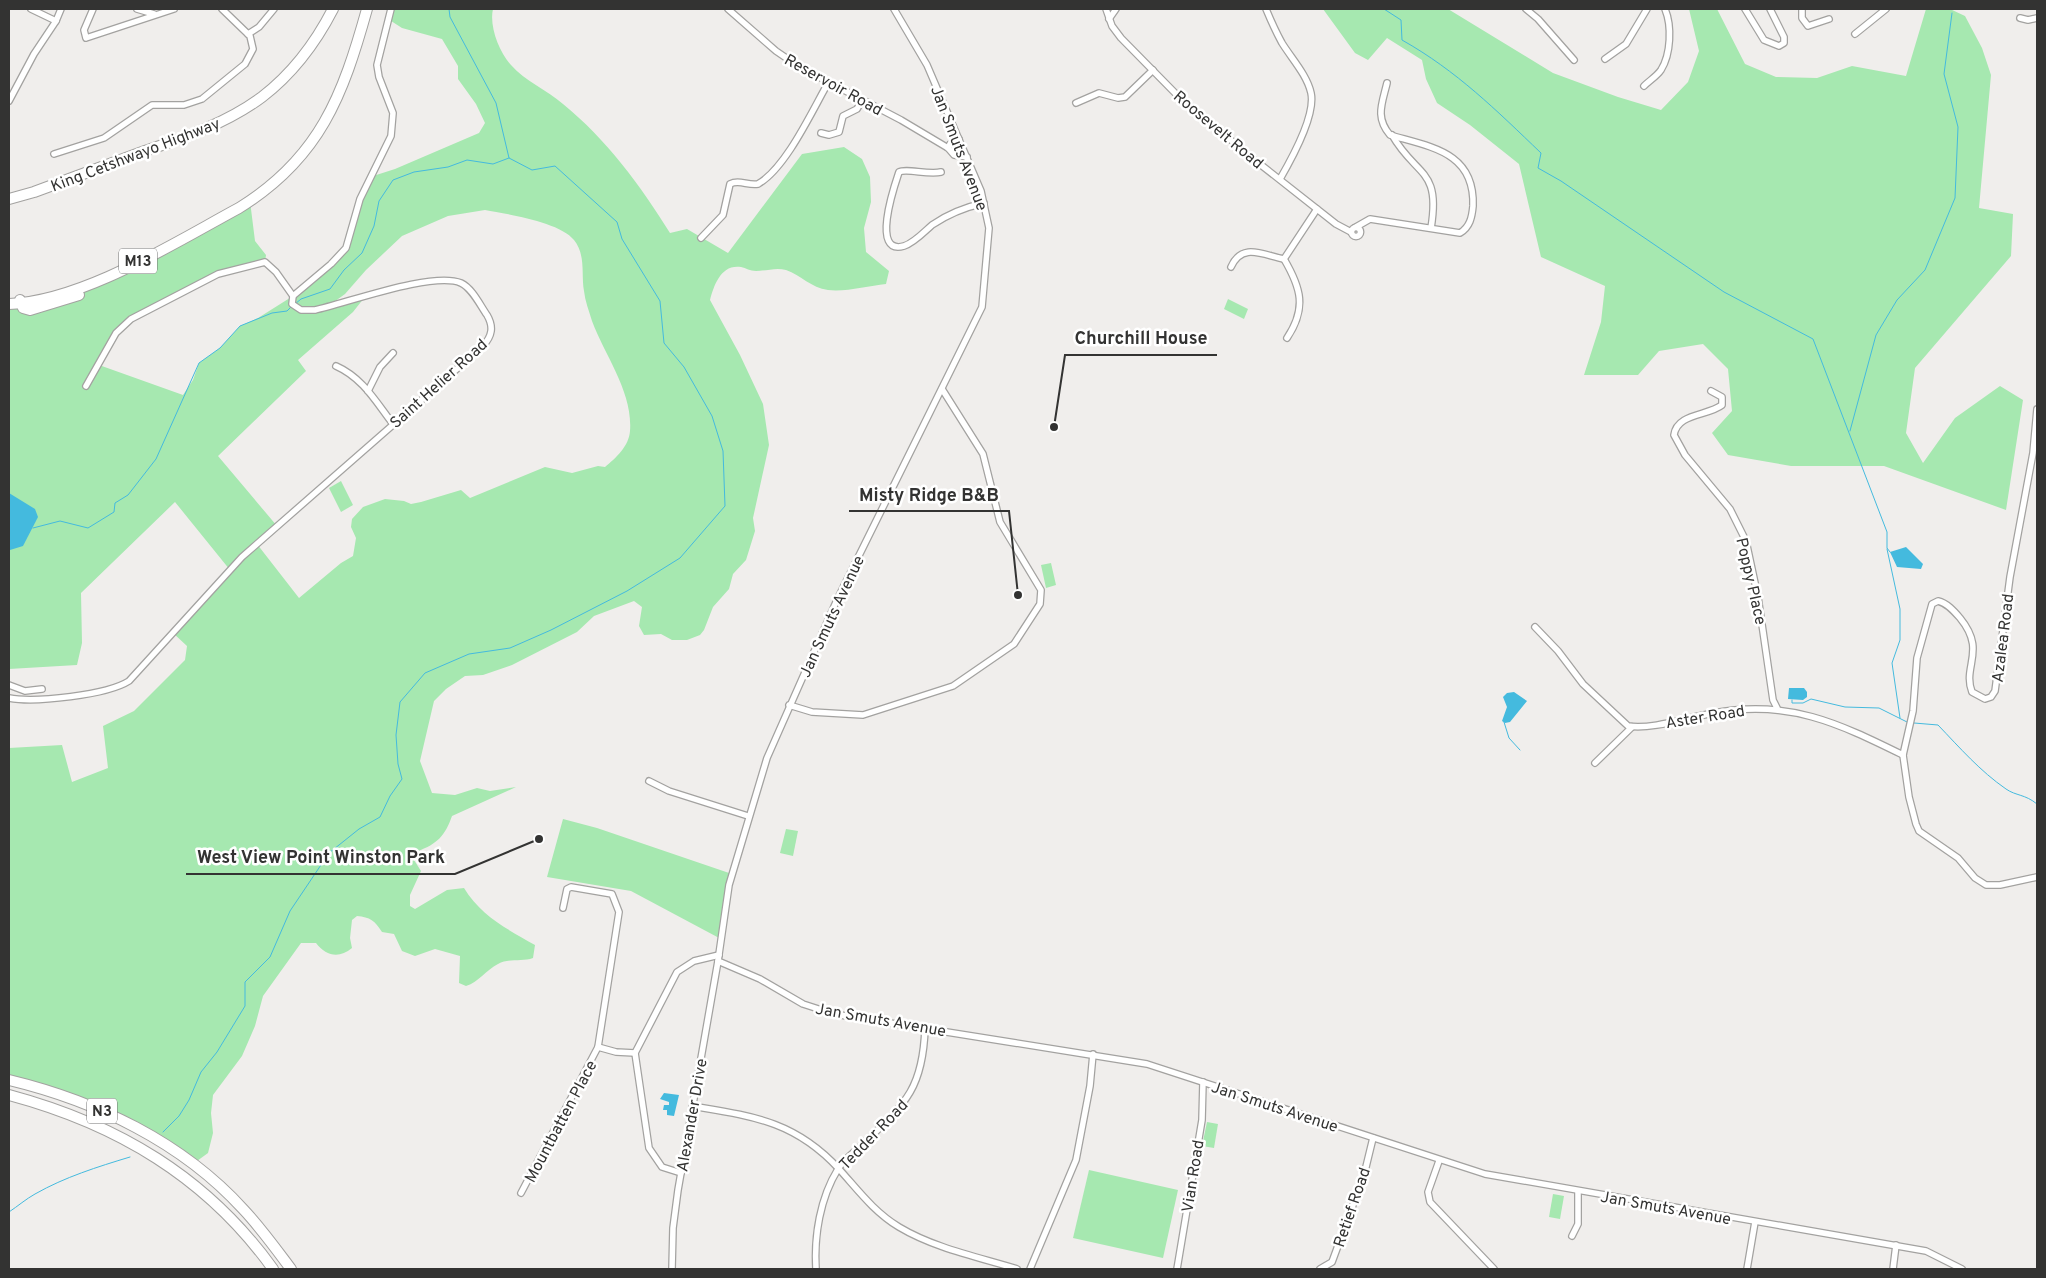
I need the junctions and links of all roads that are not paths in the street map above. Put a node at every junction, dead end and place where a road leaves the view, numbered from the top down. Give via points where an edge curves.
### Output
1 (31, 9) edge
2 (61, 9) edge
3 (93, 9) edge
4 (137, 9) edge
5 (174, 9) edge
6 (222, 9) edge
7 (274, 9) edge
8 (333, 9) edge
9 (367, 9) edge
10 (391, 9) edge
11 (728, 9) edge
12 (894, 9) edge
13 (1106, 9) edge
14 (1116, 9) edge
15 (1266, 9) edge
16 (1526, 9) edge
17 (1647, 9) edge
18 (1665, 9) edge
19 (1745, 9) edge
20 (1770, 9) edge
21 (1802, 9) edge
22 (1886, 9) edge
23 (155, 14) junction
24 (2020, 18) dead end
25 (2037, 18) edge
26 (1109, 19) junction
27 (1829, 19) dead end
28 (56, 21) junction
29 (248, 34) junction
30 (1855, 34) dead end
31 (1605, 59) dead end
32 (1574, 60) dead end
33 (1153, 70) junction
34 (828, 82) junction
35 (1387, 84) dead end
36 (1644, 86) dead end
37 (862, 100) junction
38 (9, 101) edge
39 (1076, 103) dead end
40 (821, 133) dead end
41 (1392, 135) junction
42 (960, 139) junction
43 (948, 148) junction
44 (54, 154) dead end
45 (967, 157) junction
46 (941, 172) dead end
47 (1280, 179) junction
48 (9, 199) edge
49 (984, 203) junction
50 (1317, 209) junction
51 (1431, 228) junction
52 (701, 238) dead end
53 (1284, 259) junction
54 (1231, 267) dead end
55 (293, 296) junction
56 (9, 304) edge
57 (1287, 338) dead end
58 (393, 353) dead end
59 (336, 366) dead end
60 (86, 386) dead end
61 (942, 389) junction
62 (368, 391) junction
63 (1711, 391) dead end
64 (2037, 409) edge
65 (392, 424) junction
66 (1535, 627) dead end
67 (9, 686) edge
68 (42, 688) dead end
69 (9, 698) edge
70 (789, 705) junction
71 (1777, 708) junction
72 (1632, 727) junction
73 (1903, 755) junction
74 (1595, 763) dead end
75 (648, 780) dead end
76 (748, 816) junction
77 (2037, 877) edge
78 (562, 908) dead end
79 (718, 958) junction
80 (926, 1028) junction
81 (598, 1048) junction
82 (635, 1053) junction
83 (1093, 1054) junction
84 (9, 1080) edge
85 (1203, 1082) junction
86 (9, 1096) edge
87 (692, 1106) junction
88 (1373, 1138) junction
89 (1439, 1161) junction
90 (838, 1168) junction
91 (681, 1174) junction
92 (1578, 1192) junction
93 (521, 1193) dead end
94 (1756, 1222) junction
95 (1572, 1236) dead end
96 (1896, 1245) junction
97 (1332, 1262) junction
98 (273, 1269) edge
99 (291, 1269) edge
100 (672, 1269) edge
101 (816, 1269) edge
102 (1017, 1269) edge
103 (1030, 1269) edge
104 (1177, 1269) edge
105 (1320, 1269) edge
106 (1332, 1269) edge
107 (1494, 1269) edge
108 (1746, 1269) edge
109 (1893, 1269) edge
110 (1962, 1269) edge

1 - 28 street
2 - 28 street
3 - 23 street via 84,30 86,38
4 - 23 street
5 - 23 street
6 - 29 street
7 - 29 street via 259,27
8 - 48 highway, King Cetshwayo Highway via 313,42 282,79 255,102 207,130
9 - 56 highway, M13 via 352,65 323,127 279,178 240,208 136,262 73,291
10 - 55 street via 378,65 379,77 393,113 391,136 360,199 346,248
11 - 34 street, Reservoir Road via 776,52
12 - 42 street, Jan Smuts Avenue via 927,65
13 - 26 street, Roosevelt Road
14 - 26 street
15 - 47 street via 1312,96 1309,116
16 - 32 street via 1538,18
17 - 31 street via 1626,44
18 - 36 street via 1670,28 1666,54 1661,70
19 - 20 street via 1762,39 1779,46 1784,43 1784,37
21 - 27 street via 1802,18 1808,26
22 - 30 street
24 - 25 street
26 - 33 street, Roosevelt Road via 1121,38
28 - 38 street
29 - 44 street via 253,49 248,60 202,99 184,105 152,105 104,138
33 - 39 street via 1125,97 1099,93
33 - 47 street, Roosevelt Road via 1195,110
34 - 37 street, Reservoir Road
34 - 52 street via 788,152 758,184 737,181 730,184 723,215
35 - 41 street via 1381,121
37 - 40 street via 857,109 843,116 839,132
37 - 43 street, Reservoir Road
41 - 51 street via 1430,182 1434,200
41 - 51 street via 1412,139 1449,155 1469,178 1473,208 1468,226 1460,232
42 - 43 street
42 - 45 street, Jan Smuts Avenue
43 - 45 street, Reservoir Road via 954,155
45 - 49 street, Jan Smuts Avenue
46 - 49 street via 899,172 888,211 889,242 897,246 906,245 962,208
47 - 50 street, Roosevelt Road
49 - 61 street, Jan Smuts Avenue via 990,228 982,307
50 - 51 street, Roosevelt Road via 1336,224 1354,229 1370,219
50 - 53 street
53 - 54 street via 1246,252 1236,256
53 - 57 street via 1302,302
55 - 60 street via 265,262 216,275 121,326
55 - 65 street, Saint Helier Road via 295,307 307,311 428,282 457,282 473,295 491,323 489,339
58 - 62 street via 380,367
59 - 62 street via 356,376
61 - 70 street, Jan Smuts Avenue via 836,602
61 - 70 street via 983,454 1000,522 1041,592 1039,607 1014,644 953,686 862,715 812,712
62 - 65 street
63 - 71 street, Poppy Place via 1722,397 1722,405 1684,421 1674,434 1685,454 1730,508 1746,541
64 - 73 street, Azalea Road via 2033,453 2010,576 1995,692 1985,699 1972,692 1974,656 1969,630 1946,604 1934,602 1928,611 1917,658 1911,720
65 - 69 street, Saint Helier Road via 242,557 129,681 111,689 34,700
66 - 72 street via 1583,684 1625,725
67 - 68 street via 25,691
70 - 76 street, Jan Smuts Avenue
71 - 72 street, Aster Road via 1728,710
71 - 73 street, Aster Road via 1843,727
72 - 74 street
73 - 77 street via 1912,812 1919,830 1958,858 1975,878 1986,885
75 - 76 street via 669,791
76 - 79 street, Jan Smuts Avenue via 729,885
78 - 81 street, Mountbatten Place via 567,888 571,887 612,894 618,903
79 - 80 street, Jan Smuts Avenue via 814,1008 843,1016
79 - 82 street via 694,961 677,972
79 - 87 street, Alexander Drive
80 - 83 street, Jan Smuts Avenue
80 - 90 street, Tedder Road via 922,1063 910,1094 900,1109
81 - 82 street, Mountbatten Place
81 - 93 street, Mountbatten Place
82 - 91 street via 649,1148 662,1168
83 - 85 street, Jan Smuts Avenue via 1152,1066
83 - 103 street via 1076,1160
84 - 99 highway, N3 via 79,1100 106,1112 187,1160 244,1210
85 - 88 street, Jan Smuts Avenue
85 - 104 street, Vian Road via 1202,1120
86 - 98 highway, N3 via 52,1107 134,1143 202,1191 232,1220
87 - 90 street via 758,1117 774,1123 806,1141
87 - 91 street, Alexander Drive
88 - 89 street, Jan Smuts Avenue
88 - 97 street, Retief Road via 1364,1175
89 - 92 street, Jan Smuts Avenue via 1485,1174
89 - 107 street via 1428,1192 1430,1202
90 - 101 street, Tedder Road via 822,1207
90 - 102 street via 874,1209 898,1227 928,1241
91 - 100 street, Alexander Drive via 673,1228
92 - 94 street, Jan Smuts Avenue
92 - 95 street via 1580,1216
94 - 96 street, Jan Smuts Avenue
94 - 108 street
96 - 109 street
96 - 110 street, Jan Smuts Avenue via 1926,1251
97 - 105 street, Retief Road
97 - 106 street

